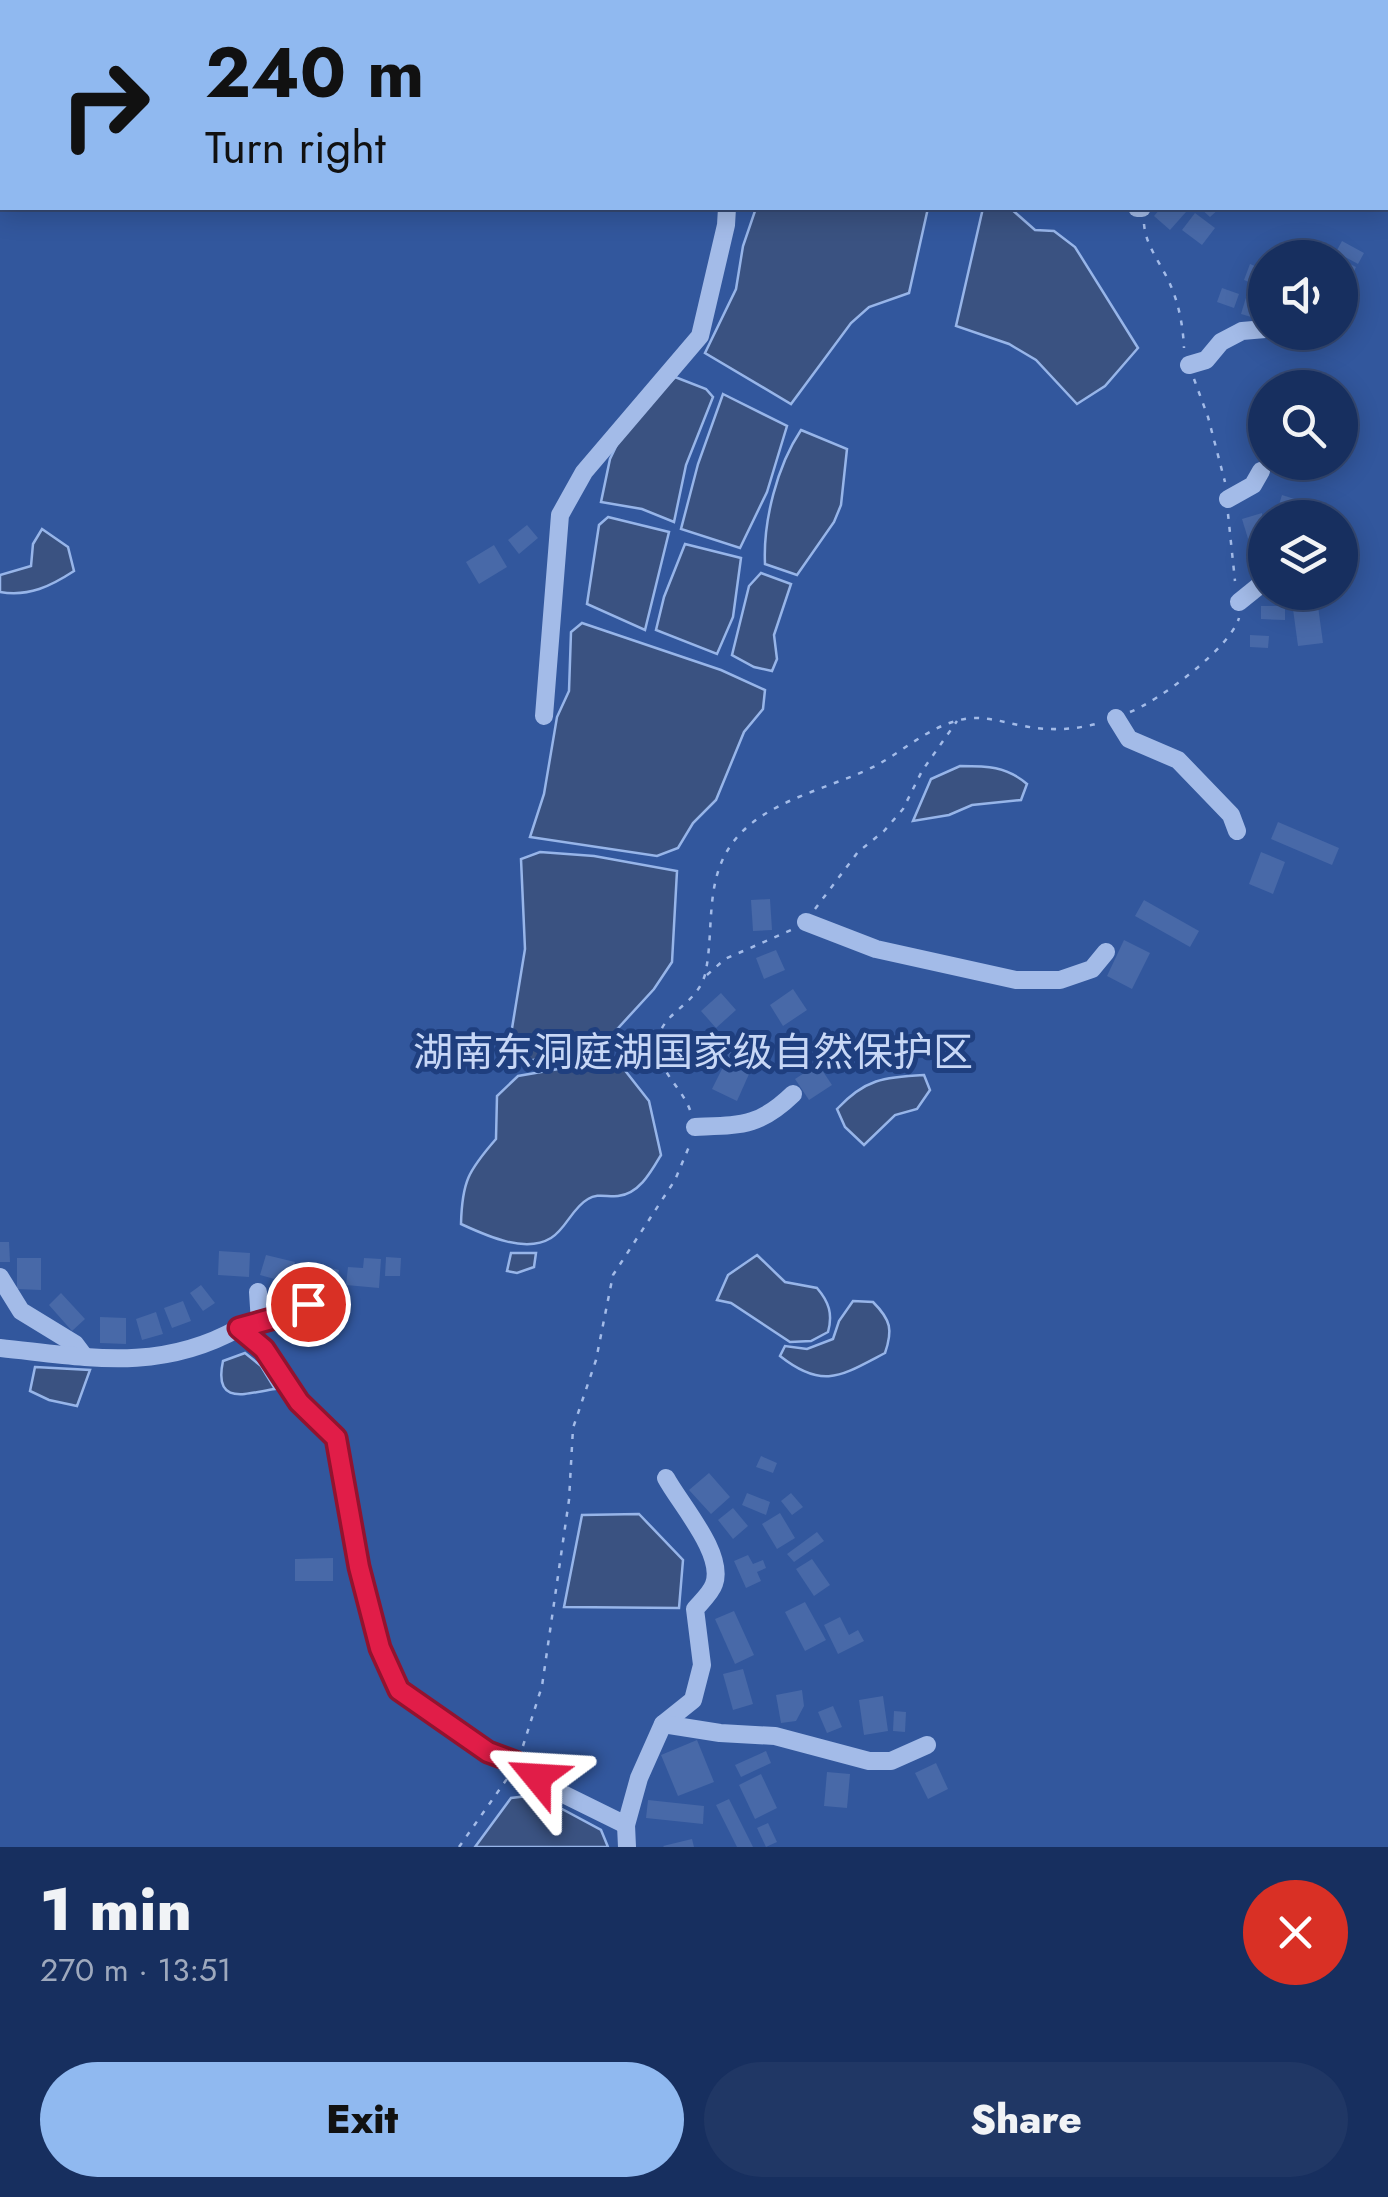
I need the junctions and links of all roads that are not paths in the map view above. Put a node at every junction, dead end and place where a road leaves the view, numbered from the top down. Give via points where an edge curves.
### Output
1 (727, 210) edge
2 (1248, 331) edge
3 (1189, 364) road end
4 (1261, 482) dead end
5 (1228, 499) road end
6 (1248, 594) edge
7 (1239, 602) road end
8 (544, 716) dead end
9 (1116, 718) road end
10 (1238, 831) dead end
11 (806, 922) road end
12 (1106, 952) dead end
13 (793, 1094) dead end
14 (695, 1126) road end
15 (0, 1277) edge
16 (310, 1289) dead end
17 (258, 1292) dead end
18 (260, 1324) junction
19 (239, 1328) junction
20 (0, 1348) edge
21 (84, 1356) junction
22 (666, 1478) dead end
23 (664, 1724) junction
24 (927, 1745) dead end
25 (626, 1825) junction
26 (628, 1847) edge

1 - 8 street via 700,336 584,472 560,515
2 - 3 street
4 - 5 street
6 - 7 street
9 - 10 street via 1129,739 1178,760 1231,814
11 - 12 street via 876,949 1016,980 1060,980 1092,969
13 - 14 street via 770,1116 734,1126
15 - 21 street via 21,1311
16 - 18 street via 308,1304
17 - 18 street
18 - 19 street
19 - 21 street via 160,1358
19 - 25 street via 336,1438 359,1567 380,1648 399,1690 488,1752
20 - 21 street
22 - 23 street via 708,1539 716,1576 695,1610 702,1665 693,1700
23 - 24 street via 775,1736 868,1761 891,1762
23 - 25 street
25 - 26 street

